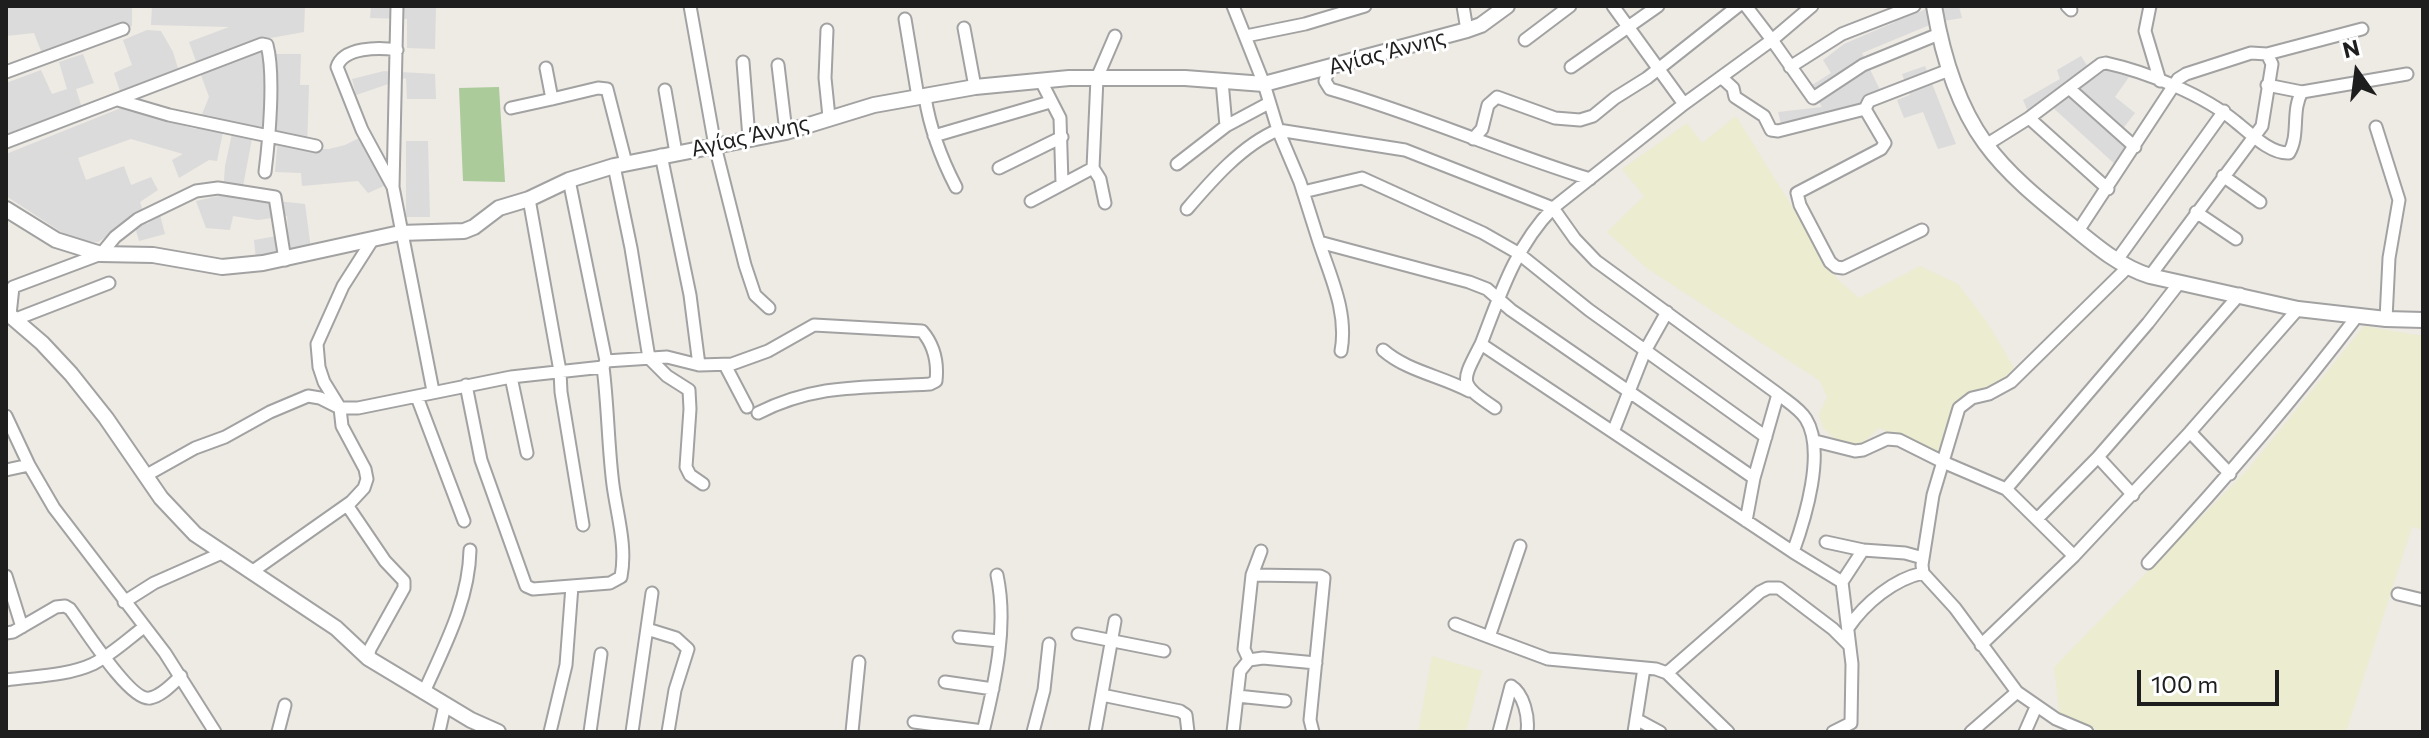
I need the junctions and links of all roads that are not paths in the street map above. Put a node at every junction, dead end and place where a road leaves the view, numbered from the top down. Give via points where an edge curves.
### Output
1 (397, 6) edge
2 (690, 6) edge
3 (1233, 6) edge
4 (1365, 6) edge
5 (1463, 6) edge
6 (1507, 6) edge
7 (1570, 6) edge
8 (1613, 6) edge
9 (1658, 6) edge
10 (1738, 6) edge
11 (1746, 6) edge
12 (1812, 6) edge
13 (1914, 6) edge
14 (1934, 6) edge
15 (2150, 6) edge
16 (1883, 12) edge
17 (905, 19) dead end
18 (1627, 26) junction
19 (964, 28) dead end
20 (123, 29) dead end
21 (2362, 29) dead end
22 (827, 30) dead end
23 (1467, 30) junction
24 (1939, 34) junction
25 (1115, 36) dead end
26 (1246, 36) junction
27 (1525, 40) dead end
28 (1772, 40) junction
29 (397, 50) junction
30 (2267, 54) junction
31 (743, 62) dead end
32 (778, 65) dead end
33 (1329, 67) junction
34 (1571, 67) dead end
35 (1790, 67) junction
36 (546, 68) dead end
37 (1658, 68) junction
38 (1949, 70) junction
39 (6, 72) edge
40 (2407, 74) dead end
41 (1721, 77) junction
42 (1097, 78) junction
43 (1041, 81) junction
44 (1222, 81) junction
45 (2160, 81) junction
46 (1264, 84) junction
47 (2267, 85) junction
48 (975, 87) junction
49 (2173, 87) junction
50 (2070, 89) junction
51 (665, 90) dead end
52 (2302, 92) junction
53 (922, 97) junction
54 (552, 99) junction
55 (118, 100) junction
56 (1050, 102) junction
57 (1269, 103) junction
58 (1684, 104) junction
59 (511, 108) dead end
60 (1865, 109) junction
61 (2224, 111) junction
62 (829, 117) junction
63 (2029, 118) junction
64 (1226, 126) junction
65 (2376, 127) dead end
66 (1278, 130) junction
67 (786, 132) junction
68 (270, 135) junction
69 (934, 136) junction
70 (1062, 137) junction
71 (2255, 137) junction
72 (749, 138) junction
73 (1473, 139) junction
74 (6, 142) edge
75 (1986, 145) junction
76 (316, 146) dead end
77 (715, 146) junction
78 (2135, 147) junction
79 (668, 154) junction
80 (620, 164) junction
81 (1177, 164) dead end
82 (999, 168) dead end
83 (1093, 168) junction
84 (265, 172) dead end
85 (2223, 176) junction
86 (1590, 179) junction
87 (569, 180) junction
88 (1062, 183) junction
89 (393, 187) junction
90 (956, 187) dead end
91 (2108, 189) junction
92 (1303, 192) junction
93 (529, 199) junction
94 (1031, 201) dead end
95 (2260, 202) dead end
96 (1105, 203) dead end
97 (1553, 208) junction
98 (6, 209) edge
99 (1187, 209) dead end
100 (2196, 212) junction
101 (1922, 230) dead end
102 (2078, 231) junction
103 (400, 233) junction
104 (373, 239) junction
105 (2236, 239) dead end
106 (1319, 242) junction
107 (1518, 253) junction
108 (101, 254) junction
109 (285, 260) junction
110 (2122, 264) junction
111 (2150, 276) junction
112 (2180, 282) junction
113 (109, 283) dead end
114 (9, 288) edge
115 (2240, 294) junction
116 (1499, 297) junction
117 (769, 308) dead end
118 (2298, 309) junction
119 (1667, 312) junction
120 (11, 315) edge
121 (2358, 315) junction
122 (2386, 319) junction
123 (2423, 320) edge
124 (1481, 344) junction
125 (1383, 350) dead end
126 (1341, 351) dead end
127 (1645, 351) junction
128 (649, 358) junction
129 (604, 364) junction
130 (699, 365) junction
131 (725, 365) junction
132 (560, 371) junction
133 (511, 377) junction
134 (466, 385) junction
135 (433, 391) junction
136 (1469, 391) junction
137 (1630, 391) junction
138 (1778, 394) junction
139 (417, 397) junction
140 (340, 408) junction
141 (1495, 408) dead end
142 (6, 416) edge
143 (1613, 432) junction
144 (2190, 432) junction
145 (1766, 437) junction
146 (1815, 441) junction
147 (527, 453) dead end
148 (2098, 457) junction
149 (1943, 462) junction
150 (29, 465) junction
151 (6, 470) edge
152 (2230, 474) junction
153 (145, 476) junction
154 (1754, 478) junction
155 (703, 484) dead end
156 (2006, 489) junction
157 (2133, 495) junction
158 (347, 505) junction
159 (2037, 519) junction
160 (464, 521) dead end
161 (1746, 521) junction
162 (583, 525) dead end
163 (1826, 542) dead end
164 (1520, 546) dead end
165 (470, 550) dead end
166 (1863, 550) junction
167 (1261, 551) dead end
168 (1793, 552) junction
169 (222, 553) junction
170 (2074, 556) junction
171 (1923, 558) junction
172 (2148, 563) dead end
173 (253, 571) junction
174 (1923, 573) junction
175 (997, 575) dead end
176 (1252, 575) junction
177 (6, 576) edge
178 (1842, 582) junction
179 (572, 586) junction
180 (652, 593) dead end
181 (2398, 594) dead end
182 (2423, 600) edge
183 (124, 602) junction
184 (1115, 621) dead end
185 (1455, 624) dead end
186 (22, 627) junction
187 (144, 627) junction
188 (1848, 628) junction
189 (647, 629) junction
190 (6, 633) edge
191 (1078, 634) dead end
192 (959, 637) dead end
193 (1489, 637) junction
194 (999, 641) junction
195 (1112, 641) junction
196 (1049, 644) dead end
197 (1849, 645) junction
198 (1981, 645) junction
199 (1164, 651) dead end
200 (601, 654) dead end
201 (106, 657) junction
202 (368, 658) junction
203 (1249, 660) junction
204 (859, 662) dead end
205 (1316, 663) junction
206 (1644, 668) junction
207 (1667, 673) junction
208 (181, 676) junction
209 (6, 680) edge
210 (945, 682) dead end
211 (993, 689) junction
212 (424, 692) junction
213 (2017, 692) junction
214 (1102, 695) junction
215 (1237, 696) junction
216 (1285, 701) dead end
217 (285, 705) dead end
218 (445, 705) junction
219 (2036, 707) junction
220 (1636, 719) junction
221 (914, 722) dead end
222 (1851, 727) edge
223 (2084, 731) edge
224 (215, 732) edge
225 (278, 732) edge
226 (439, 732) edge
227 (498, 732) edge
228 (550, 732) edge
229 (590, 732) edge
230 (632, 732) edge
231 (668, 732) edge
232 (852, 732) edge
233 (983, 732) edge
234 (1033, 732) edge
235 (1095, 732) edge
236 (1188, 732) edge
237 (1233, 732) edge
238 (1313, 732) edge
239 (1499, 732) edge
240 (1527, 732) edge
241 (1634, 732) edge
242 (1660, 732) edge
243 (1728, 732) edge
244 (1833, 732) edge
245 (1971, 732) edge
246 (2025, 732) edge

1 - 29 street
2 - 77 street
3 - 26 street
4 - 26 street
5 - 23 street
6 - 23 street, Αγίας Άννης
7 - 27 street
8 - 18 street
9 - 18 street
10 - 37 street
11 - 28 street
12 - 28 street
13 - 16 street
14 - 24 street
15 - 45 street via 2145,31
16 - 35 street
17 - 53 street
18 - 34 street
18 - 37 street
19 - 48 street
20 - 39 street
21 - 30 street
22 - 62 street
23 - 33 street, Αγίας Άννης
24 - 35 street via 1863,65 1815,98
24 - 38 street
25 - 42 street
26 - 46 street
28 - 35 street
28 - 41 street
29 - 89 street
29 - 89 street via 347,54 337,67
30 - 47 street via 2272,64
30 - 49 street via 2251,53 2186,74
31 - 72 street
32 - 67 street
33 - 46 street, Αγίας Άννης
33 - 73 street via 1325,81 1330,89
36 - 54 street
37 - 58 street
37 - 73 street via 1580,120 1555,118 1494,98
38 - 60 street via 1869,101
38 - 75 street
40 - 52 street
41 - 58 street
41 - 60 street via 1735,97 1764,116 1771,130
42 - 43 street, Αγίας Άννης
42 - 44 street, Αγίας Άννης
42 - 83 street
43 - 48 street, Αγίας Άννης
43 - 56 street
44 - 46 street, Αγίας Άννης
44 - 64 street
45 - 49 street
45 - 50 street via 2106,63
46 - 57 street
47 - 52 street
47 - 71 street via 2265,114
48 - 53 street, Αγίας Άννης
49 - 61 street
49 - 78 street
50 - 63 street
50 - 78 street
51 - 79 street
52 - 71 street via 2289,153
53 - 62 street, Αγίας Άννης
53 - 69 street
54 - 59 street
54 - 80 street via 607,89
55 - 68 street
55 - 68 street via 262,44 268,50
55 - 74 street
56 - 69 street
56 - 70 street via 1060,118
57 - 64 street
57 - 66 street
58 - 86 street
60 - 101 street via 1883,146 1797,193 1800,205 1836,267
61 - 71 street
61 - 110 street
62 - 67 street, Αγίας Άννης
63 - 75 street
63 - 91 street
64 - 81 street
65 - 122 street via 2399,200
66 - 92 street
66 - 97 street via 1405,150
66 - 99 street via 1245,151
67 - 72 street, Αγίας Άννης
68 - 76 street
68 - 84 street
69 - 90 street
70 - 82 street
70 - 88 street
71 - 85 street
72 - 77 street, Αγίας Άννης
73 - 86 street
75 - 102 street
77 - 79 street, Αγίας Άννης
77 - 117 street via 751,287
78 - 91 street
79 - 80 street, Αγίας Άννης
79 - 130 street
80 - 87 street, Αγίας Άννης
80 - 128 street
83 - 88 street
83 - 96 street
85 - 95 street
85 - 100 street
86 - 97 street
87 - 93 street, Αγίας Άννης
87 - 129 street
88 - 94 street
89 - 103 street
91 - 102 street
92 - 106 street
92 - 107 street via 1362,178
93 - 103 street, Αγίας Άννης via 499,208 464,231
93 - 132 street
97 - 107 street
97 - 119 street via 1596,261
98 - 108 street, Αγίας Άννης via 56,240
100 - 105 street
100 - 111 street
102 - 110 street
103 - 104 street, Αγίας Άννης
103 - 135 street
104 - 109 street, Αγίας Άννης
104 - 140 street via 343,286 317,344 319,367
106 - 116 street via 1469,282
106 - 126 street via 1343,315
107 - 116 street
107 - 127 street
108 - 109 street, Αγίας Άννης via 153,255 222,267
108 - 109 street via 138,219 196,191 218,188 275,197
108 - 114 street
110 - 111 street
110 - 149 street via 2011,382 1959,408
111 - 112 street
112 - 115 street
112 - 156 street
113 - 120 street
114 - 120 street
115 - 118 street
115 - 148 street
116 - 124 street
116 - 137 street
118 - 121 street
118 - 144 street
119 - 127 street
119 - 138 street
120 - 153 street via 71,374
121 - 122 street
121 - 152 street
122 - 123 street
124 - 136 street via 1466,377
124 - 143 street
125 - 136 street via 1400,363
127 - 137 street
127 - 145 street
128 - 129 street
128 - 130 street
128 - 155 street via 689,390 686,467
129 - 132 street
129 - 179 street via 623,566 621,577 610,583
130 - 131 street
131 - 131 street via 768,351 814,325 922,331 937,369 936,381 930,384 813,392 752,410
132 - 133 street
132 - 162 street
133 - 134 street
133 - 147 street
134 - 135 street
134 - 179 street via 481,460 526,586
135 - 139 street
136 - 141 street
137 - 143 street
137 - 154 street
138 - 145 street
138 - 146 street via 1805,416
139 - 140 street
139 - 160 street
140 - 153 street via 308,396
140 - 158 street via 342,426 367,479
142 - 150 street
143 - 161 street
144 - 152 street
144 - 157 street
145 - 154 street
146 - 149 street via 1855,451 1894,439
146 - 168 street via 1807,508
148 - 157 street
148 - 159 street
149 - 156 street
149 - 171 street
150 - 151 street
150 - 183 street via 67,527
152 - 172 street
153 - 169 street via 185,524
154 - 161 street
156 - 159 street
157 - 170 street
158 - 173 street
158 - 202 street via 404,581
159 - 170 street
161 - 168 street
163 - 166 street
164 - 193 street
165 - 212 street via 454,626
166 - 171 street
166 - 178 street
167 - 176 street
168 - 178 street
169 - 173 street
169 - 183 street
170 - 198 street
171 - 174 street
173 - 202 street via 344,634
174 - 188 street via 1879,595
174 - 198 street
175 - 194 street via 1002,598
176 - 203 street via 1244,649
176 - 205 street via 1324,578
177 - 186 street
178 - 188 street
179 - 228 street via 566,665
180 - 189 street
181 - 182 street
183 - 187 street
184 - 195 street
185 - 193 street
186 - 190 street
186 - 201 street via 65,606
187 - 201 street
187 - 208 street
188 - 197 street
189 - 230 street
189 - 231 street via 676,638 688,649
191 - 195 street
192 - 194 street
193 - 206 street via 1548,659
194 - 211 street
195 - 199 street
195 - 214 street
196 - 234 street
197 - 207 street via 1779,588 1768,588
197 - 222 street
198 - 213 street
200 - 229 street
201 - 208 street via 134,693 146,699
201 - 209 street via 69,671
202 - 212 street
203 - 205 street
203 - 215 street via 1241,667
204 - 232 street
205 - 238 street
206 - 207 street
206 - 220 street
207 - 243 street
208 - 224 street
210 - 211 street
211 - 233 street
212 - 218 street
213 - 219 street
213 - 245 street
214 - 235 street
214 - 236 street via 1180,711 1186,715
215 - 216 street
215 - 237 street
217 - 225 street
218 - 226 street
218 - 227 street
219 - 223 street
219 - 246 street
220 - 241 street
220 - 242 street
221 - 233 street
222 - 244 street
239 - 240 street via 1511,686 1522,701

